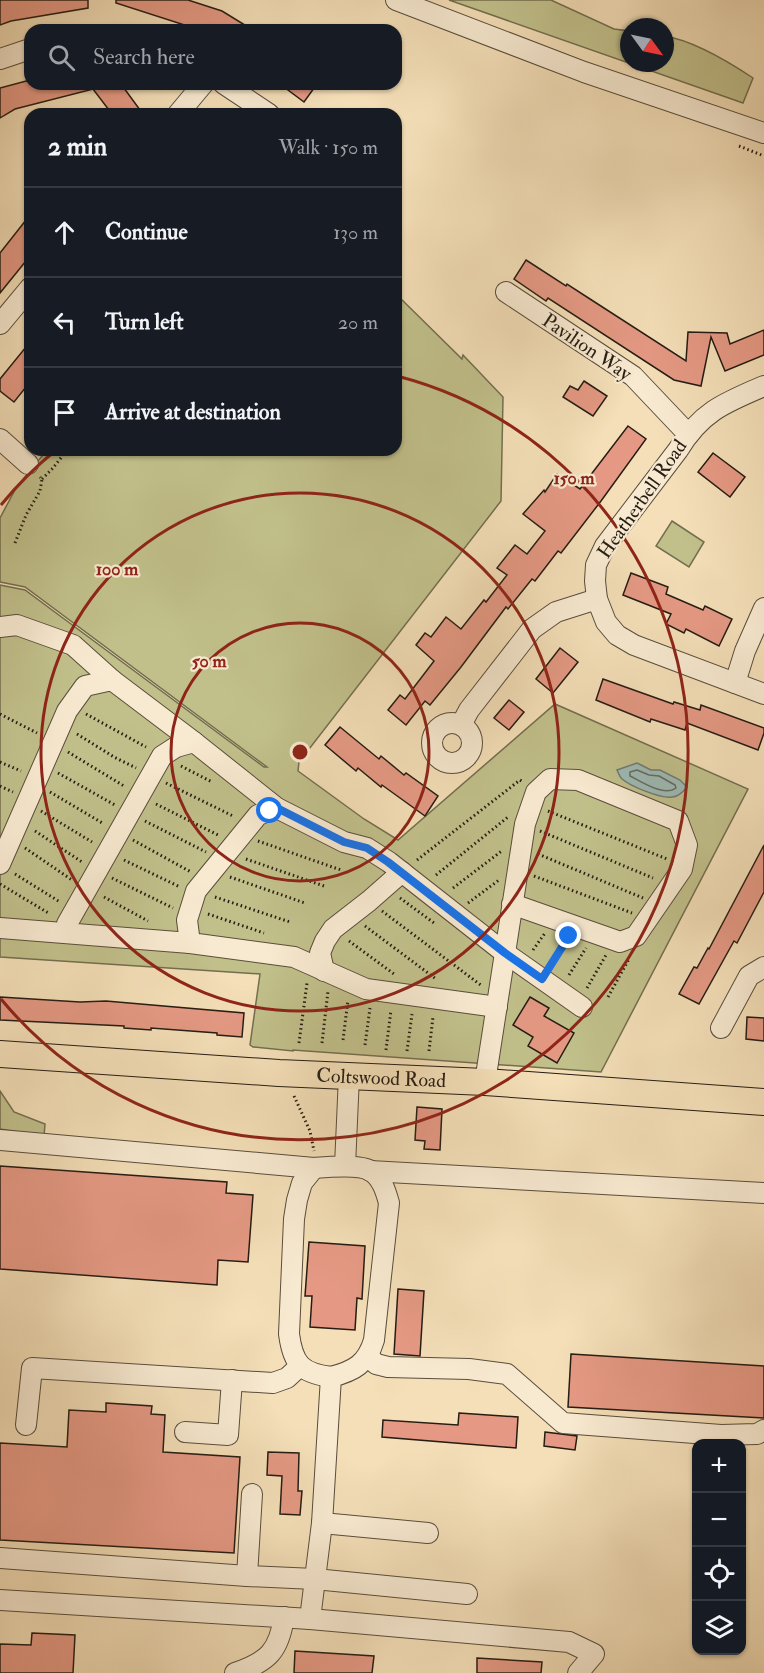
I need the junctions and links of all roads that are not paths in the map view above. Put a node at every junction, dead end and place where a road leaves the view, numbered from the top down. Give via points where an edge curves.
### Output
1 (396, 0) edge
2 (24, 51) edge
3 (0, 59) edge
4 (198, 90) edge
5 (233, 90) edge
6 (183, 108) edge
7 (260, 108) edge
8 (764, 133) edge
9 (506, 292) dead end
10 (24, 295) edge
11 (0, 324) edge
12 (764, 386) edge
13 (688, 434) junction
14 (0, 439) edge
15 (28, 464) road end
16 (597, 599) junction
17 (764, 608) edge
18 (0, 627) edge
19 (112, 680) junction
20 (735, 683) junction
21 (764, 694) edge
22 (461, 725) dead end
23 (194, 742) junction
24 (277, 808) junction
25 (5, 867) edge
26 (402, 872) junction
27 (513, 904) junction
28 (69, 922) junction
29 (0, 928) edge
30 (190, 943) junction
31 (505, 953) junction
32 (764, 967) edge
33 (321, 970) junction
34 (498, 1002) junction
35 (580, 1005) road end
36 (720, 1028) dead end
37 (0, 1054) edge
38 (349, 1076) junction
39 (484, 1082) junction
40 (764, 1102) edge
41 (0, 1140) edge
42 (345, 1166) junction
43 (314, 1168) junction
44 (370, 1171) junction
45 (764, 1193) edge
46 (368, 1356) junction
47 (300, 1366) junction
48 (331, 1377) junction
49 (232, 1380) junction
50 (26, 1425) dead end
51 (764, 1430) edge
52 (185, 1432) dead end
53 (252, 1494) dead end
54 (322, 1523) junction
55 (428, 1533) dead end
56 (0, 1558) edge
57 (247, 1576) junction
58 (315, 1579) junction
59 (467, 1594) dead end
60 (0, 1600) edge
61 (284, 1617) junction
62 (310, 1619) junction
63 (235, 1673) edge
64 (578, 1673) edge

1 - 8 street via 584,72
2 - 3 street
4 - 6 street
5 - 7 street
9 - 13 street, Pavilion Way via 633,376
10 - 11 street
12 - 13 street, Heatherbell Road via 727,401 702,418
13 - 16 street, Heatherbell Road via 605,546 596,565
14 - 15 street
16 - 20 street, Heatherbell Road via 606,622 617,635
16 - 22 street via 556,612 532,630
17 - 20 street
18 - 19 street via 17,625 73,645
19 - 23 street
19 - 25 street via 85,686 67,711 27,802
20 - 21 street, Heatherbell Road
23 - 24 street
23 - 28 street via 162,756
24 - 26 street via 344,842 367,848
24 - 30 street via 258,815 213,870 194,900 187,920
26 - 31 street
26 - 33 street via 333,929 321,953
27 - 27 street via 595,933 623,939 636,936 682,869 687,845 678,820 578,780 550,779 536,792 525,824
27 - 31 street
28 - 29 street
28 - 30 street
30 - 33 street via 294,957
31 - 34 street
31 - 35 street
32 - 36 street via 749,976
33 - 34 street via 366,989
34 - 39 street
37 - 38 main road, Coltswood Road
38 - 39 main road, Coltswood Road
38 - 42 street
39 - 40 main road, Coltswood Road
41 - 43 street
42 - 43 street
42 - 44 street
43 - 47 street via 302,1183 294,1220 289,1335 291,1350
44 - 45 street
44 - 46 street via 384,1186 389,1203 374,1340
46 - 48 street via 362,1364
46 - 51 street via 376,1364 388,1367 507,1374 563,1423 721,1435 757,1434
47 - 48 street via 313,1374
47 - 49 street via 287,1378 273,1383
48 - 54 street
49 - 50 street via 32,1368
49 - 52 street via 228,1435
53 - 57 street
54 - 55 street
54 - 58 street
56 - 57 street
57 - 58 street
58 - 59 street
58 - 62 street
60 - 61 street
61 - 62 street
61 - 63 street via 274,1649 264,1660
62 - 64 street via 569,1642 594,1654

